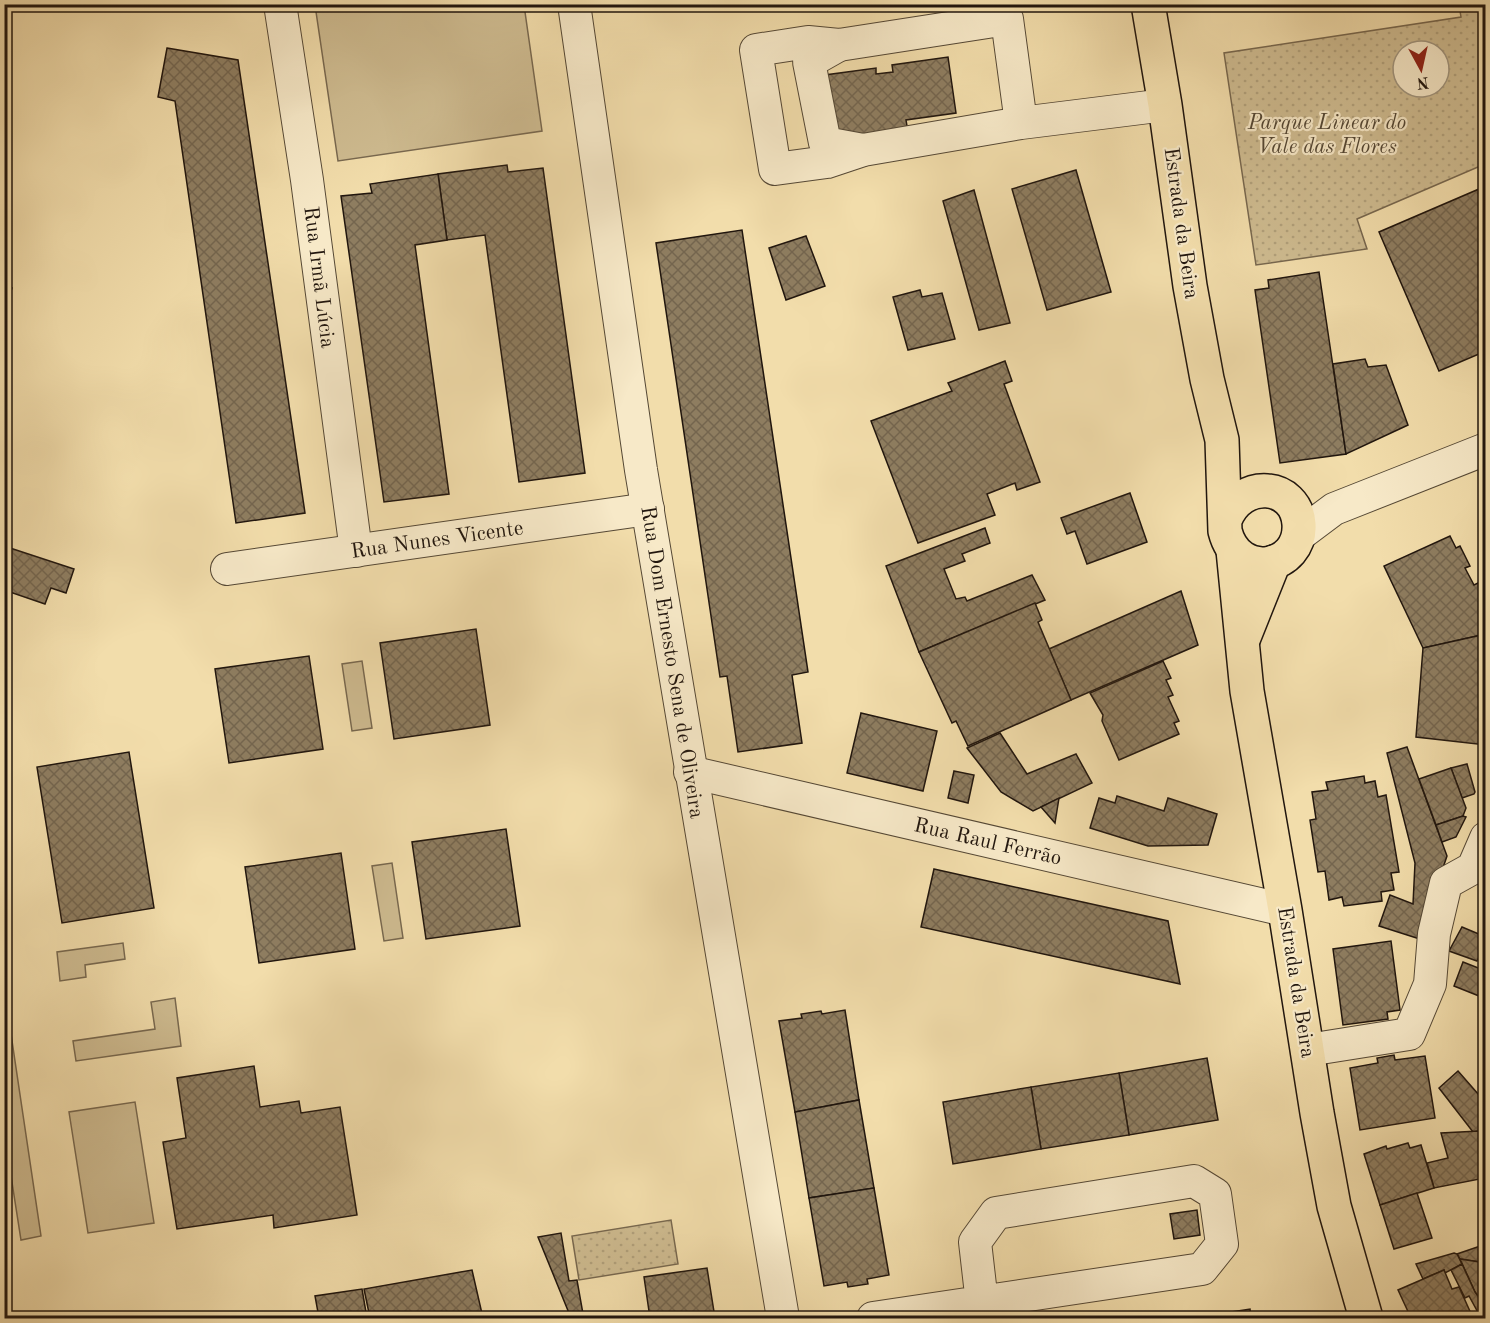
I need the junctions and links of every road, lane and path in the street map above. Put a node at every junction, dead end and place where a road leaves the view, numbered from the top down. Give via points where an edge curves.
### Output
1 (280, 4) edge
2 (574, 4) edge
3 (1152, 5) edge
4 (839, 45) junction
5 (1165, 105) junction
6 (1021, 123) junction
7 (863, 150) junction
8 (1222, 440) junction
9 (1485, 449) edge
10 (1276, 496) junction
11 (648, 509) junction
12 (1334, 509) junction
13 (1229, 535) junction
14 (1298, 536) junction
15 (356, 551) junction
16 (1274, 562) junction
17 (227, 569) dead end
18 (1242, 642) junction
19 (690, 772) junction
20 (1485, 838) edge
21 (1285, 910) junction
22 (1308, 1050) junction
23 (982, 1303) junction
24 (783, 1318) edge
25 (873, 1318) edge
26 (1366, 1318) edge

1 - 15 street, Rua Irmã Lúcia
2 - 11 street, Rua Dom Ernesto Sena de Oliveira
3 - 5 main road, Estrada da Beira
4 - 6 street via 1007,19
4 - 7 street via 809,62 825,143
4 - 7 street via 808,42 756,50 776,169 827,162
5 - 6 street
5 - 8 main road, Estrada da Beira via 1190,286
6 - 7 street
8 - 10 main road, Estrada da Beira
8 - 13 main road, Estrada da Beira
9 - 12 street
10 - 12 street
10 - 13 main road via 1252,491 1235,502
10 - 14 main road, Estrada da Beira via 1296,512
11 - 15 street, Rua Nunes Vicente
11 - 19 street, Rua Dom Ernesto Sena de Oliveira
12 - 14 street
13 - 16 main road via 1241,558 1251,563
13 - 18 main road, Estrada da Beira
14 - 16 main road, Estrada da Beira via 1292,549
15 - 17 street, Rua Nunes Vicente
16 - 18 main road, Estrada da Beira
18 - 21 main road, Estrada da Beira
19 - 21 street, Rua Raul Ferrão
19 - 24 street, Rua Dom Ernesto Sena de Oliveira
20 - 22 street via 1473,868 1446,883 1434,934 1430,984 1410,1034
21 - 22 main road, Estrada da Beira
22 - 26 main road, Estrada da Beira via 1334,1206
23 - 23 street via 1202,1269 1222,1245 1215,1194 1194,1181 996,1212 975,1242
23 - 25 street

